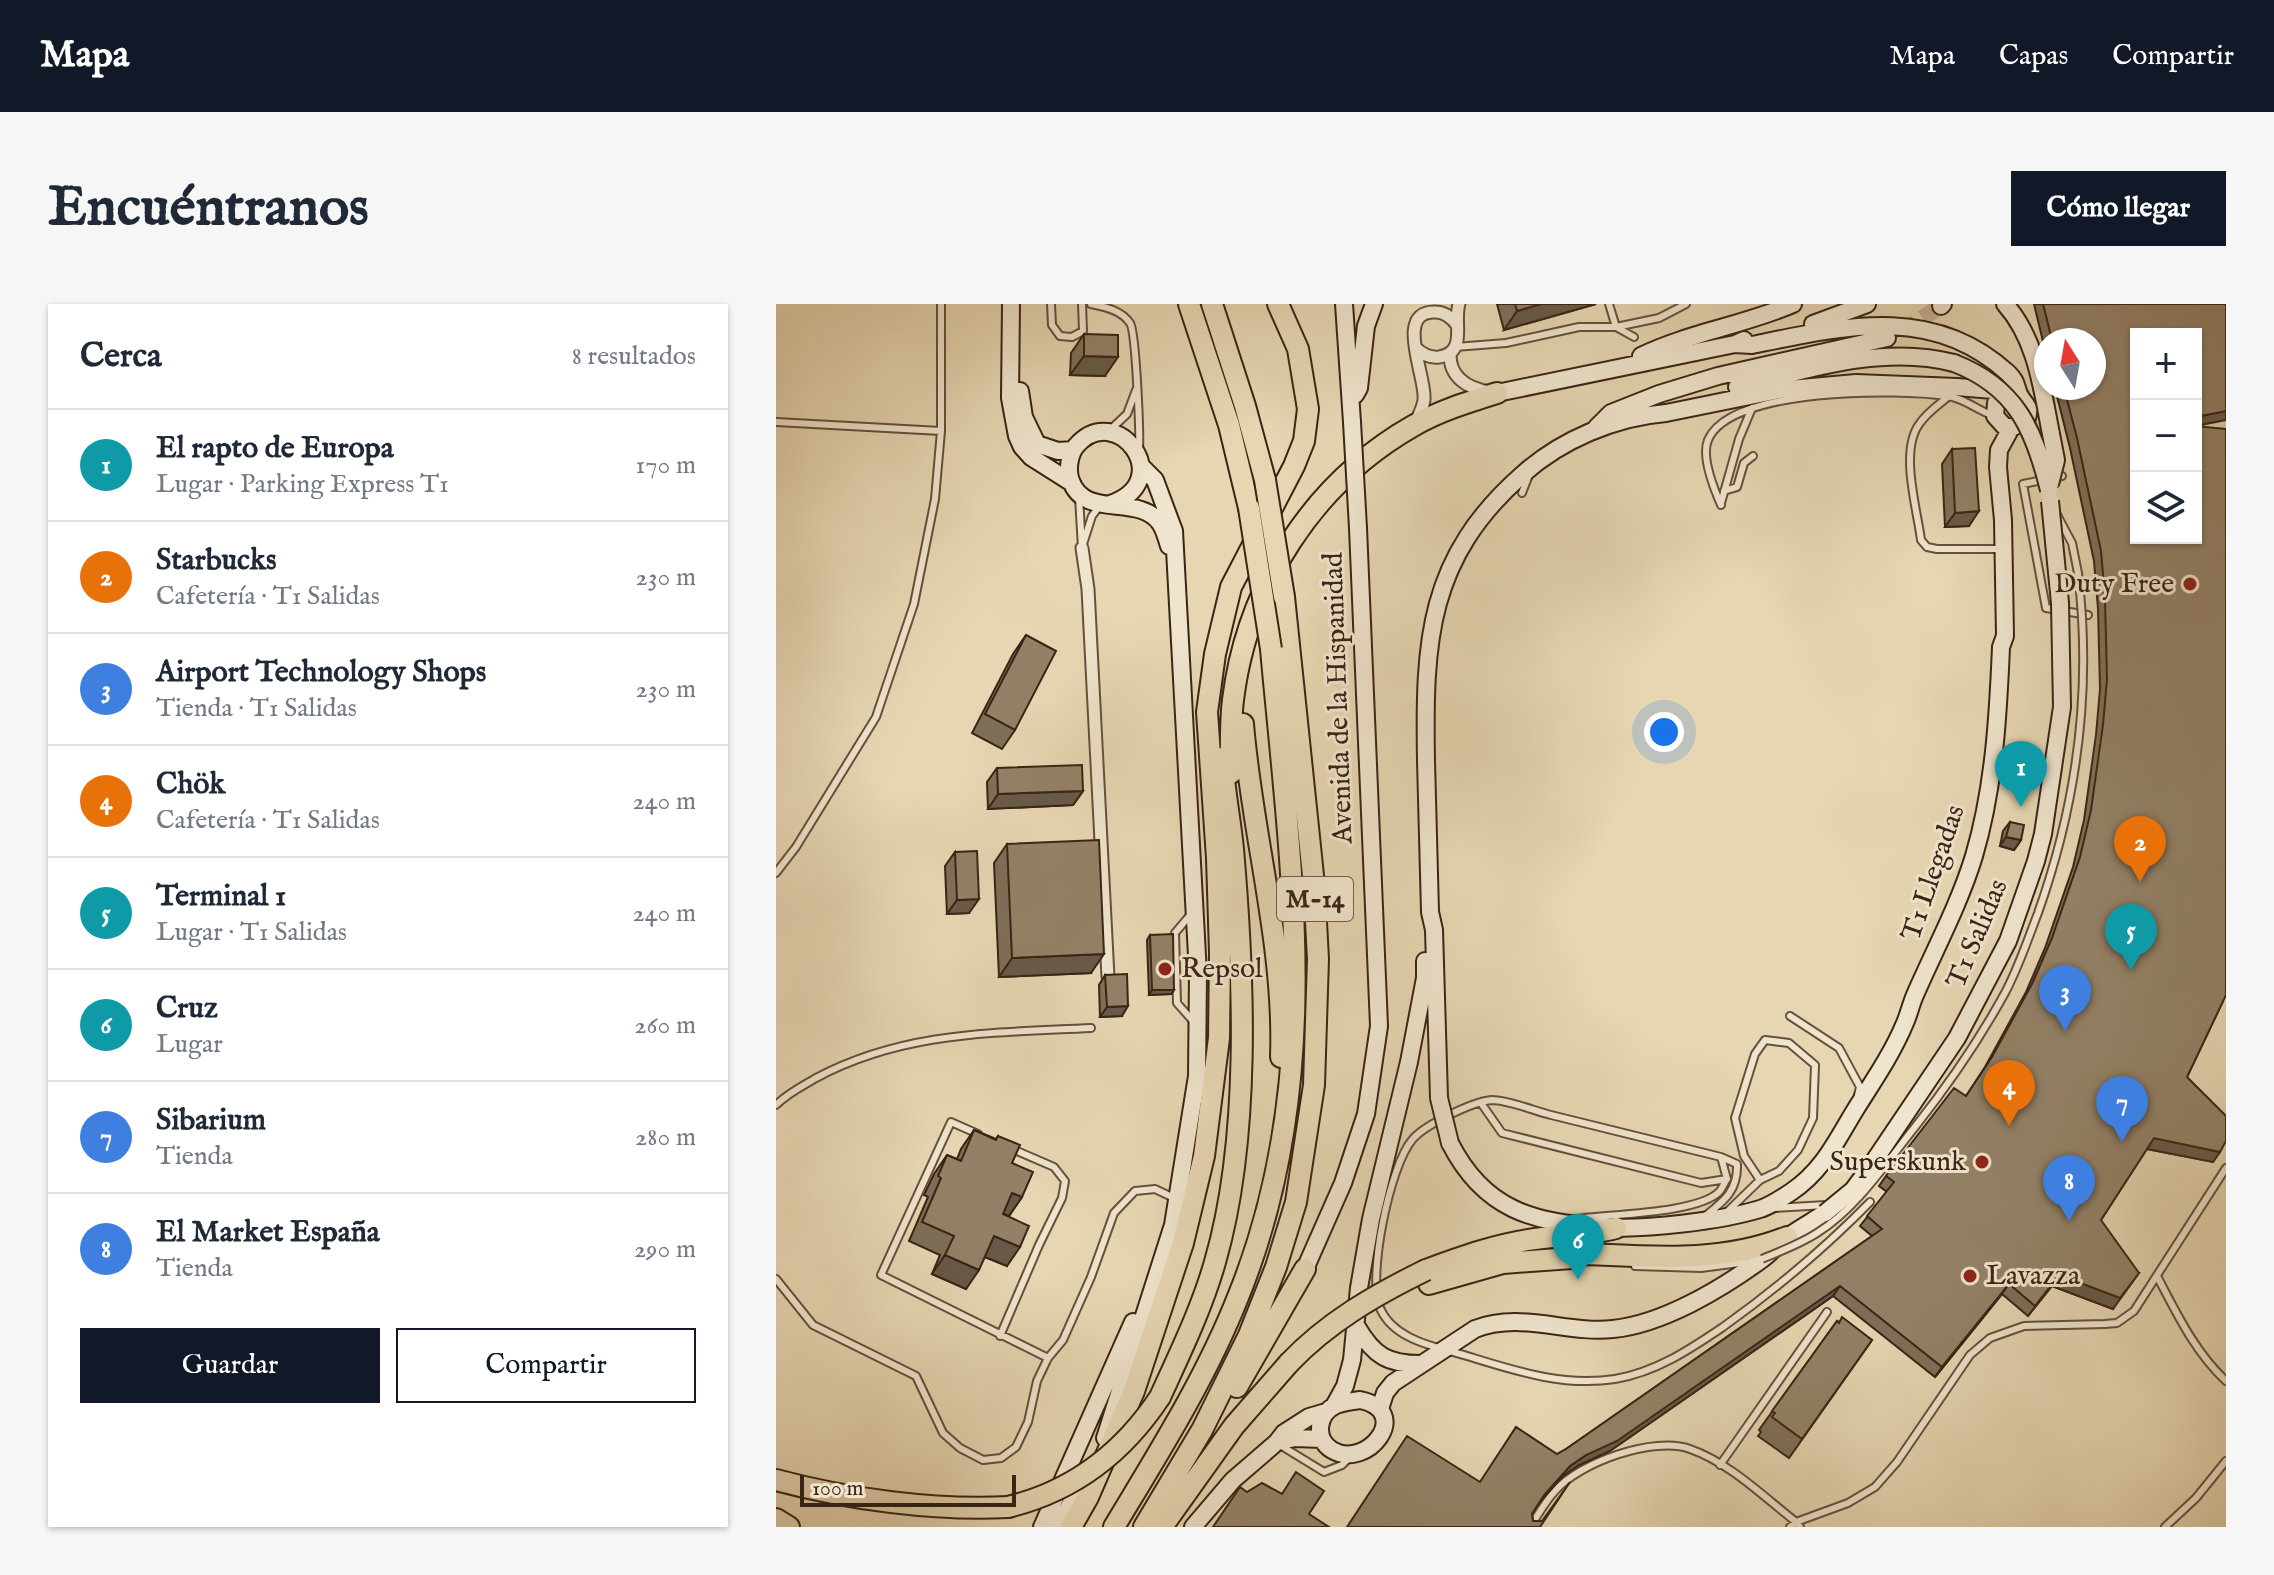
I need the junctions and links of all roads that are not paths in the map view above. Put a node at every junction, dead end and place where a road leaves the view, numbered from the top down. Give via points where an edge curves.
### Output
1 (941, 304) edge
2 (1011, 304) edge
3 (1051, 304) edge
4 (1082, 304) edge
5 (1091, 304) edge
6 (1189, 304) edge
7 (1212, 304) edge
8 (1344, 304) edge
9 (1374, 304) edge
10 (1427, 304) edge
11 (1459, 304) edge
12 (1609, 304) edge
13 (1686, 304) edge
14 (1867, 304) edge
15 (2005, 304) edge
16 (1275, 305) edge
17 (1786, 307) edge
18 (1417, 320) junction
19 (1457, 325) junction
20 (1616, 327) junction
21 (1634, 337) dead end
22 (1887, 338) tunnel mouth
23 (1735, 344) junction
24 (1416, 347) junction
25 (1452, 350) junction
26 (1012, 358) junction
27 (1618, 367) junction
28 (1136, 387) junction
29 (1497, 393) junction
30 (2012, 395) junction
31 (1949, 396) junction
32 (1351, 404) junction
33 (1752, 408) junction
34 (1648, 415) junction
35 (1995, 416) junction
36 (776, 422) edge
37 (1415, 425) junction
38 (2011, 428) junction
39 (941, 431) junction
40 (1106, 432) junction
41 (1593, 432) junction
42 (1073, 450) junction
43 (1753, 456) dead end
44 (1140, 460) junction
45 (1529, 468) junction
46 (2062, 476) dead end
47 (1075, 488) junction
48 (1724, 491) junction
49 (1522, 493) dead end
50 (2050, 495) junction
51 (1106, 504) junction
52 (1082, 548) junction
53 (2003, 549) junction
54 (1177, 562) junction
55 (2088, 615) dead end
56 (1244, 647) junction
57 (1215, 654) junction
58 (1232, 845) junction
59 (776, 873) edge
60 (1430, 912) junction
61 (1108, 977) edge
62 (1790, 1016) dead end
63 (1091, 1028) dead end
64 (1481, 1103) junction
65 (776, 1105) edge
66 (1857, 1107) junction
67 (1283, 1137) junction
68 (989, 1139) edge
69 (1002, 1144) edge
70 (1721, 1157) junction
71 (2226, 1168) edge
72 (1779, 1171) junction
73 (1727, 1179) junction
74 (1760, 1180) junction
75 (1791, 1192) junction
76 (1179, 1199) junction
77 (1762, 1209) junction
78 (1723, 1217) junction
79 (1700, 1220) junction
80 (1552, 1222) junction
81 (1173, 1225) junction
82 (1616, 1228) junction
83 (1787, 1237) junction
84 (1572, 1258) junction
85 (1762, 1259) junction
86 (1615, 1264) dead end
87 (1628, 1265) dead end
88 (1305, 1269) joint
89 (2157, 1276) junction
90 (1428, 1277) junction
91 (776, 1279) edge
92 (1827, 1312) dead end
93 (1357, 1327) junction
94 (1000, 1336) junction
95 (1443, 1348) junction
96 (1048, 1358) junction
97 (1420, 1364) junction
98 (2226, 1381) edge
99 (1330, 1409) junction
100 (1380, 1409) junction
101 (1202, 1430) junction
102 (1322, 1439) junction
103 (1277, 1442) junction
104 (1354, 1452) junction
105 (2226, 1461) edge
106 (1720, 1465) junction
107 (776, 1480) edge
108 (776, 1519) edge
109 (1796, 1525) edge
110 (789, 1527) edge
111 (1042, 1527) edge
112 (1058, 1527) edge
113 (1071, 1527) edge
114 (1114, 1527) edge
115 (1144, 1527) edge
116 (1162, 1527) edge
117 (1193, 1527) edge
118 (1530, 1527) edge
119 (2165, 1527) edge

1 - 39 lane
2 - 26 street
3 - 4 lane via 1052,325 1060,336 1072,337 1083,331
5 - 28 lane via 1121,313 1129,321
6 - 67 highway, M-14, bridge via 1229,425 1249,508 1271,649 1297,981 1292,1086
7 - 101 highway, M-14, bridge via 1265,480 1284,597 1318,959 1314,1085 1296,1202 1249,1335
8 - 32 street, Avenida de la Hispanidad
9 - 32 street via 1366,326 1359,388
10 - 18 street
11 - 19 street
12 - 20 lane
13 - 20 lane via 1659,318
14 - 23 street
15 - 50 street, bridge via 2029,341 2039,374 2056,460
16 - 57 highway via 1298,349 1308,409 1304,441 1231,587
17 - 27 street via 1657,348
18 - 19 street via 1438,312
18 - 24 street via 1412,334
19 - 25 street
20 - 21 lane
20 - 25 lane via 1579,327
22 - 41 street via 1659,394 1611,413
23 - 27 street
23 - 30 street via 1884,320 1932,325 2000,363 2017,382
24 - 25 street via 1435,358
24 - 37 street via 1425,399
25 - 29 street via 1457,378
26 - 42 street via 1024,417 1037,444
26 - 47 street via 1010,398 1022,447
27 - 29 street
28 - 40 lane via 1127,414
28 - 44 lane
29 - 37 highway
30 - 34 street via 1856,383 1779,390
30 - 35 street via 1996,403
30 - 38 street via 2027,402 2029,411 2026,421
31 - 33 lane via 1866,392
31 - 35 lane
31 - 53 lane via 1919,423 1912,437 1910,466 1921,540 1937,549
32 - 88 street, Avenida de la Hispanidad, bridge via 1379,1026 1366,1114
33 - 48 lane
33 - 48 lane via 1727,420 1709,437 1707,455 1721,505
34 - 41 street
34 - 50 street, bridge via 1680,402 1840,364 1904,356 1954,363 1979,375 2016,407 2037,443
35 - 38 street
36 - 39 lane
37 - 56 highway via 1348,473 1310,513 1273,571
38 - 53 street, T1 Llegadas via 1999,450
39 - 59 lane via 935,499 914,604 876,717
40 - 42 street
40 - 44 street via 1131,443
41 - 45 street
42 - 47 street via 1069,471
43 - 48 lane via 1744,463 1737,487
44 - 51 street via 1135,489 1123,500
44 - 54 street via 1165,502
45 - 49 lane
45 - 60 street via 1471,531 1451,566 1433,621 1425,699
46 - 55 lane via 2023,484 2046,608
47 - 51 street via 1089,501
47 - 52 lane
50 - 83 street, T1 Salidas, bridge via 2062,707 2043,834 2008,941 1957,1038 1853,1190
50 - 85 lane, bridge via 2072,543 2079,585 2081,734 2056,859 2027,943 1974,1047 1884,1166 1820,1232
51 - 52 lane via 1092,516
51 - 54 street via 1144,510 1160,523
52 - 61 street
53 - 66 street, T1 Llegadas via 2005,636 1994,757 1973,858 1905,1024
54 - 76 street via 1197,1025 1197,1076
56 - 58 highway via 1232,700
56 - 67 highway via 1242,710 1278,994
57 - 58 highway
57 - 113 highway via 1207,712 1217,858 1219,1038 1204,1156 1183,1243 1134,1391
58 - 107 highway, bridge via 1241,993 1236,1150 1203,1301 1144,1421 1091,1472 1058,1491 1008,1507 925,1506
60 - 80 street, T1 Llegadas, bridge via 1439,1098 1450,1143 1461,1164 1490,1195 1514,1211
60 - 93 street via 1425,978 1371,1219
62 - 66 lane via 1839,1048 1860,1087
63 - 65 lane via 941,1036 837,1067
64 - 70 lane via 1492,1100
64 - 73 lane via 1502,1133 1701,1183
64 - 95 lane via 1432,1123 1412,1140 1383,1221 1376,1280 1380,1308 1409,1338
66 - 75 street, T1 Llegadas via 1832,1152
67 - 114 highway, M-14 via 1268,1209 1239,1297 1191,1398
68 - 94 lane via 951,1122 881,1275
69 - 94 lane via 1054,1167 1065,1181
70 - 73 lane
70 - 79 lane via 1737,1164 1737,1180 1729,1196
71 - 89 lane
72 - 74 lane
72 - 74 lane via 1798,1150 1813,1118 1815,1065 1789,1043 1765,1040 1755,1054 1735,1118 1744,1156
72 - 75 lane
73 - 80 lane via 1719,1192 1679,1207
74 - 78 lane
75 - 77 street, T1 Llegadas
76 - 81 street
76 - 96 lane via 1155,1189 1135,1191 1114,1213 1063,1340
77 - 78 street, T1 Llegadas
77 - 95 lane via 1870,1202 1820,1252 1753,1306 1654,1368 1614,1379 1560,1380
78 - 79 street, T1 Llegadas
79 - 82 street, T1 Llegadas
80 - 82 street, T1 Llegadas
81 - 111 street
81 - 112 street via 1104,1441
82 - 90 highway via 1491,1248
83 - 84 highway via 1758,1248 1694,1257
83 - 85 street, T1 Salidas
84 - 86 lane
84 - 90 highway via 1503,1263
85 - 87 lane via 1701,1268
85 - 95 street, T1 Salidas via 1681,1307 1631,1327 1587,1330 1503,1322 1475,1329
88 - 101 highway via 1233,1394
89 - 98 lane via 2195,1346
89 - 109 lane via 2134,1311 2117,1323 2013,1328 1979,1345 1875,1487
90 - 116 highway, bridge via 1289,1363 1253,1402
91 - 96 lane via 813,1325 916,1376 943,1433 983,1460 1001,1458 1016,1447
92 - 106 lane
93 - 97 street via 1382,1357
93 - 99 street via 1345,1386
94 - 96 lane
95 - 97 street, T1 Salidas
97 - 100 street, T1 Salidas via 1393,1383
99 - 100 street via 1360,1400
99 - 102 street via 1320,1421
99 - 103 street via 1299,1423
100 - 104 street via 1385,1421 1381,1439
101 - 115 highway, M-14
102 - 103 street
102 - 104 street via 1340,1454
103 - 104 lane via 1324,1472 1342,1465
103 - 117 street via 1233,1480
105 - 119 lane
106 - 109 lane
106 - 118 lane via 1675,1446 1630,1451 1570,1478 1555,1490
108 - 110 highway

